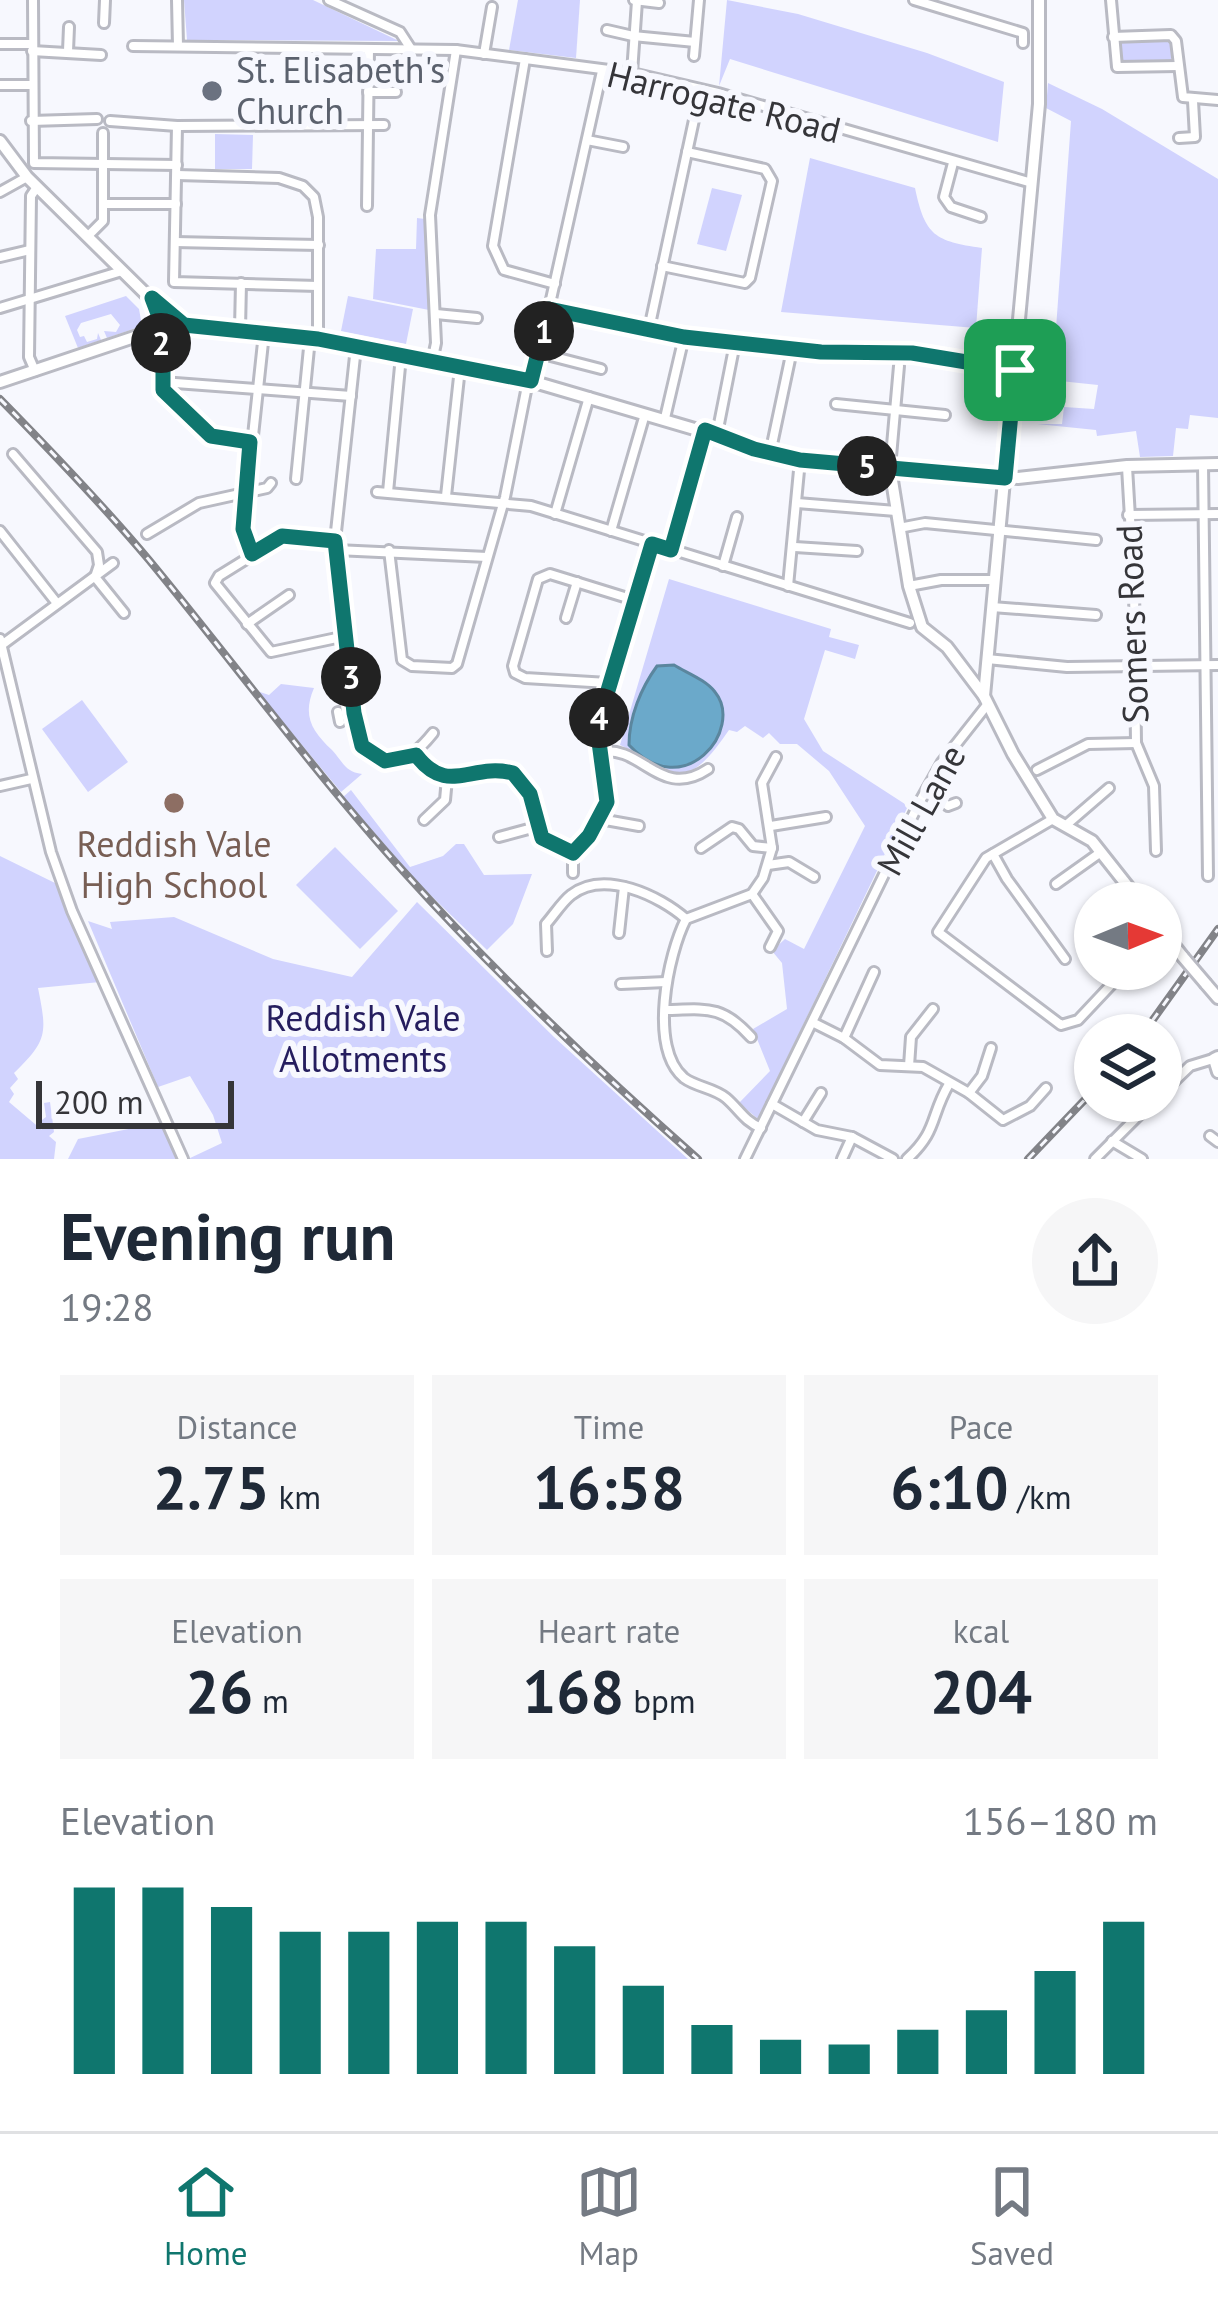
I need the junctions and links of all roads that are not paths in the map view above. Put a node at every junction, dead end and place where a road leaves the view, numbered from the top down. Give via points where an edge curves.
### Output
1 (33, 0) edge
2 (105, 0) edge
3 (177, 0) edge
4 (329, 0) edge
5 (635, 0) edge
6 (699, 0) edge
7 (914, 0) edge
8 (1039, 0) edge
9 (1111, 0) edge
10 (659, 3) dead end
11 (947, 5) edge
12 (492, 7) dead end
13 (104, 23) dead end
14 (69, 27) dead end
15 (607, 29) dead end
16 (1022, 34) dead end
17 (633, 37) junction
18 (1113, 37) junction
19 (695, 41) junction
20 (0, 44) edge
21 (133, 46) dead end
22 (178, 46) junction
23 (32, 48) junction
24 (369, 49) junction
25 (411, 50) junction
26 (456, 50) junction
27 (68, 51) junction
28 (484, 54) junction
29 (100, 55) dead end
30 (694, 56) dead end
31 (525, 59) junction
32 (1178, 66) junction
33 (602, 71) junction
34 (632, 74) junction
35 (0, 85) edge
36 (32, 85) junction
37 (368, 92) junction
38 (396, 92) dead end
39 (700, 92) junction
40 (1218, 100) edge
41 (1193, 101) junction
42 (97, 119) dead end
43 (32, 121) junction
44 (110, 121) dead end
45 (367, 125) junction
46 (384, 125) dead end
47 (177, 126) junction
48 (104, 133) dead end
49 (1179, 138) dead end
50 (587, 140) junction
51 (0, 141) edge
52 (623, 147) dead end
53 (687, 152) junction
54 (953, 163) junction
55 (104, 164) junction
56 (177, 170) junction
57 (27, 177) junction
58 (1032, 183) junction
59 (37, 187) junction
60 (0, 192) edge
61 (103, 204) junction
62 (176, 204) junction
63 (367, 206) dead end
64 (981, 217) dead end
65 (88, 236) junction
66 (175, 242) junction
67 (319, 245) junction
68 (30, 250) junction
69 (0, 257) edge
70 (662, 266) junction
71 (123, 271) junction
72 (241, 284) junction
73 (555, 284) junction
74 (318, 286) junction
75 (152, 298) junction
76 (30, 299) junction
77 (0, 308) edge
78 (549, 309) junction
79 (436, 314) junction
80 (478, 318) dead end
81 (184, 325) junction
82 (164, 327) junction
83 (240, 329) junction
84 (649, 329) junction
85 (265, 332) junction
86 (684, 337) junction
87 (314, 339) junction
88 (736, 343) junction
89 (356, 347) junction
90 (792, 350) junction
91 (539, 353) junction
92 (401, 356) junction
93 (432, 362) junction
94 (460, 366) junction
95 (899, 366) dead end
96 (601, 369) dead end
97 (1015, 370) junction
98 (34, 371) junction
99 (531, 381) junction
100 (0, 382) edge
101 (162, 382) junction
102 (257, 388) junction
103 (304, 392) junction
104 (351, 396) junction
105 (589, 397) junction
106 (836, 404) dead end
107 (895, 410) junction
108 (645, 412) junction
109 (946, 415) dead end
110 (665, 418) junction
111 (711, 432) junction
112 (250, 442) junction
113 (14, 454) dead end
114 (770, 454) junction
115 (800, 460) junction
116 (1203, 464) junction
117 (1218, 464) edge
118 (1127, 466) junction
119 (896, 468) junction
120 (1005, 478) junction
121 (296, 479) dead end
122 (271, 483) dead end
123 (247, 492) junction
124 (446, 496) junction
125 (503, 501) junction
126 (797, 503) junction
127 (896, 511) junction
128 (555, 514) junction
129 (1203, 514) junction
130 (1218, 514) edge
131 (1128, 515) junction
132 (737, 517) dead end
133 (899, 528) junction
134 (0, 530) edge
135 (999, 530) junction
136 (611, 531) junction
137 (147, 535) dead end
138 (1096, 539) dead end
139 (652, 544) junction
140 (336, 546) junction
141 (795, 547) junction
142 (389, 550) junction
143 (671, 550) junction
144 (857, 551) dead end
145 (252, 554) junction
146 (487, 556) junction
147 (113, 563) dead end
148 (723, 566) junction
149 (95, 577) junction
150 (995, 580) junction
151 (577, 582) junction
152 (788, 586) junction
153 (910, 586) junction
154 (289, 596) dead end
155 (634, 600) junction
156 (56, 602) junction
157 (992, 607) junction
158 (124, 614) dead end
159 (1096, 616) dead end
160 (566, 618) dead end
161 (910, 623) dead end
162 (247, 624) junction
163 (346, 636) junction
164 (2, 642) edge
165 (987, 665) junction
166 (1218, 665) edge
167 (1135, 666) junction
168 (1206, 666) junction
169 (970, 676) junction
170 (608, 683) junction
171 (985, 700) junction
172 (354, 713) junction
173 (340, 717) dead end
174 (433, 733) dead end
175 (1136, 742) junction
176 (600, 752) junction
177 (416, 755) junction
178 (776, 757) dead end
179 (708, 769) dead end
180 (1037, 770) dead end
181 (447, 778) junction
182 (31, 779) junction
183 (0, 786) edge
184 (1109, 788) dead end
185 (927, 789) junction
186 (951, 808) dead end
187 (826, 817) dead end
188 (600, 819) junction
189 (424, 820) dead end
190 (1058, 823) junction
191 (639, 826) dead end
192 (771, 826) junction
193 (536, 827) junction
194 (499, 837) dead end
195 (701, 848) dead end
196 (772, 848) junction
197 (1156, 851) dead end
198 (1101, 852) junction
199 (573, 853) junction
200 (993, 854) junction
201 (768, 865) junction
202 (573, 873) dead end
203 (1208, 876) dead end
204 (814, 877) dead end
205 (1125, 882) edge
206 (1056, 884) dead end
207 (624, 887) junction
208 (752, 894) junction
209 (686, 919) junction
210 (619, 933) dead end
211 (770, 946) dead end
212 (547, 950) dead end
213 (1182, 956) edge
214 (1065, 959) dead end
215 (874, 972) dead end
216 (666, 982) junction
217 (621, 984) dead end
218 (1106, 990) edge
219 (1218, 998) edge
220 (666, 1010) junction
221 (933, 1010) dead end
222 (814, 1023) junction
223 (751, 1037) dead end
224 (844, 1038) junction
225 (991, 1048) dead end
226 (1217, 1063) edge
227 (909, 1066) junction
228 (1182, 1074) edge
229 (950, 1084) junction
230 (1046, 1088) dead end
231 (821, 1093) dead end
232 (969, 1094) junction
233 (772, 1104) junction
234 (803, 1122) junction
235 (1132, 1122) edge
236 (761, 1128) junction
237 (851, 1137) junction
238 (1112, 1141) junction
239 (183, 1159) edge
240 (745, 1159) edge
241 (842, 1159) edge
242 (893, 1159) edge
243 (907, 1159) edge
244 (1096, 1159) edge
245 (1142, 1159) edge

1 - 23 street
2 - 13 street
3 - 22 street
4 - 25 street via 403,34
5 - 10 street
5 - 17 street
6 - 19 street
7 - 11 street
8 - 58 main road
9 - 18 street
11 - 16 street
12 - 28 street
14 - 27 street
15 - 17 street
17 - 19 street
17 - 34 street
18 - 32 street via 1171,35
18 - 32 street via 1117,67
19 - 30 street
20 - 23 street
21 - 22 street, Harrogate Road
22 - 24 street, Harrogate Road
23 - 27 street
23 - 36 street
24 - 25 street, Harrogate Road
24 - 37 street
25 - 26 street, Harrogate Road
26 - 28 street, Harrogate Road
26 - 79 street via 430,215
27 - 29 street
28 - 31 street, Harrogate Road
31 - 33 street, Harrogate Road
31 - 73 street via 493,246 504,270
32 - 41 street via 1183,97
33 - 34 street, Harrogate Road
33 - 50 street
34 - 39 street, Harrogate Road
35 - 36 street
36 - 43 street
37 - 38 street
37 - 45 street
39 - 53 street
39 - 54 street, Harrogate Road
40 - 41 street
41 - 49 street via 1195,137
42 - 43 street
43 - 55 street via 34,163
44 - 47 street
45 - 46 street
45 - 47 street
45 - 63 street
47 - 56 street
48 - 55 street
50 - 52 street
50 - 73 street
51 - 57 main road
53 - 70 street
53 - 70 street via 765,169 772,181 745,283
54 - 58 street, Harrogate Road
54 - 64 street via 944,197
55 - 56 street
55 - 61 street
56 - 62 street
56 - 67 street via 293,181 316,203
57 - 59 main road
57 - 60 street
58 - 97 main road
59 - 65 main road
59 - 68 street
61 - 62 street
61 - 65 street via 103,221
62 - 66 street
65 - 71 main road
66 - 67 street
66 - 72 street via 174,282
67 - 74 street
68 - 69 street
68 - 76 street
70 - 84 street
71 - 75 main road
71 - 76 street
72 - 74 street
72 - 83 street
73 - 78 street
74 - 87 street
75 - 81 main road
75 - 82 main road
76 - 77 street
76 - 98 street
78 - 84 street
78 - 91 street
79 - 80 street
79 - 93 street
81 - 82 main road
81 - 83 main road
82 - 98 main road
82 - 101 street
83 - 85 main road
84 - 86 street
85 - 87 main road
85 - 102 street
86 - 88 street
86 - 110 street
87 - 89 main road
87 - 103 street
88 - 90 street
88 - 111 street
89 - 92 main road
89 - 104 street
90 - 97 street via 912,353
90 - 114 street
91 - 96 street
91 - 99 street
92 - 93 main road
92 - 124 street via 382,492
93 - 94 main road
94 - 99 main road
94 - 124 street
95 - 107 street
97 - 120 main road
98 - 100 main road
99 - 105 main road
99 - 125 street
101 - 102 street
101 - 112 street via 211,436
102 - 103 street
102 - 112 street
103 - 104 street
103 - 121 street
104 - 140 street
105 - 108 main road
105 - 128 street
106 - 107 street
107 - 109 street
107 - 119 street
108 - 110 main road
108 - 136 street
110 - 111 main road
111 - 114 main road
111 - 143 street
112 - 123 street
113 - 149 street via 97,552
114 - 115 main road
115 - 119 main road
115 - 126 street
116 - 117 main road
116 - 118 main road
116 - 129 street
118 - 120 main road
118 - 131 street, Somers Road
119 - 120 main road
119 - 127 main road
120 - 135 main road
122 - 123 street
123 - 137 street via 199,502
123 - 145 street via 243,529
124 - 125 street
125 - 128 street
125 - 146 street
126 - 127 street
126 - 141 street
127 - 133 main road
128 - 136 street
129 - 130 street
129 - 131 street
129 - 168 street
131 - 167 street, Somers Road
132 - 148 street
133 - 135 street
133 - 153 main road
134 - 156 street
135 - 138 street
135 - 150 main road
136 - 139 street
139 - 143 street
139 - 155 street
140 - 142 street
140 - 145 street via 282,536
140 - 163 street
141 - 144 street
141 - 152 street
142 - 146 street
142 - 146 street via 402,660 412,666 457,664
143 - 148 street
145 - 162 street via 215,583
147 - 149 street
148 - 152 street
149 - 156 street
149 - 158 street
150 - 153 street
150 - 157 main road
151 - 155 street
151 - 160 street
151 - 170 street via 538,579 513,668 522,677
152 - 161 street
153 - 169 main road via 922,627
154 - 162 street
155 - 170 street
156 - 164 street
157 - 159 street
157 - 165 main road
162 - 163 street via 271,652
163 - 172 street
164 - 182 street
165 - 167 street
165 - 169 main road
165 - 171 main road
166 - 168 street
167 - 168 street
167 - 175 street, Somers Road
168 - 203 street
169 - 171 main road
170 - 176 street
171 - 185 street, Mill Lane
171 - 190 main road
172 - 173 street
172 - 177 street via 369,754 385,761
174 - 177 street
175 - 180 street via 1088,744
175 - 197 street, Somers Road via 1154,786
176 - 179 street via 624,752 667,777
176 - 188 street via 607,802
177 - 181 street
178 - 192 street via 762,783
181 - 189 street via 445,800
181 - 193 street via 486,769 513,773 530,794
182 - 183 street
182 - 239 street via 72,911
184 - 190 street
185 - 186 street
185 - 222 street, Mill Lane
187 - 192 street
188 - 191 street
188 - 199 street
190 - 198 main road
190 - 200 street
192 - 196 street
193 - 194 street
193 - 199 street
195 - 196 street via 732,826 753,846
196 - 201 street
198 - 205 main road
198 - 206 street
199 - 202 street
200 - 214 street
200 - 218 street via 938,932 1061,1025 1078,1020
201 - 204 street via 789,862
201 - 208 street
207 - 209 street
207 - 210 street
207 - 212 street via 574,892 546,924
208 - 209 street
208 - 211 street via 778,931
209 - 216 street
213 - 219 main road, bridge
215 - 224 street
216 - 217 street
216 - 220 street
220 - 223 street via 710,1009 732,1016
220 - 236 street via 668,1052 682,1076 725,1096
221 - 227 street via 911,1037
222 - 224 street
222 - 233 street, Mill Lane
224 - 227 street via 880,1065
225 - 232 street
226 - 228 street
227 - 229 street
229 - 232 street
229 - 243 street via 932,1133
230 - 232 street via 1003,1120
231 - 234 street
233 - 234 street
233 - 236 street, Mill Lane
234 - 237 street
235 - 238 street
236 - 240 street, Mill Lane
237 - 241 street
237 - 242 street
238 - 244 street
238 - 245 street

